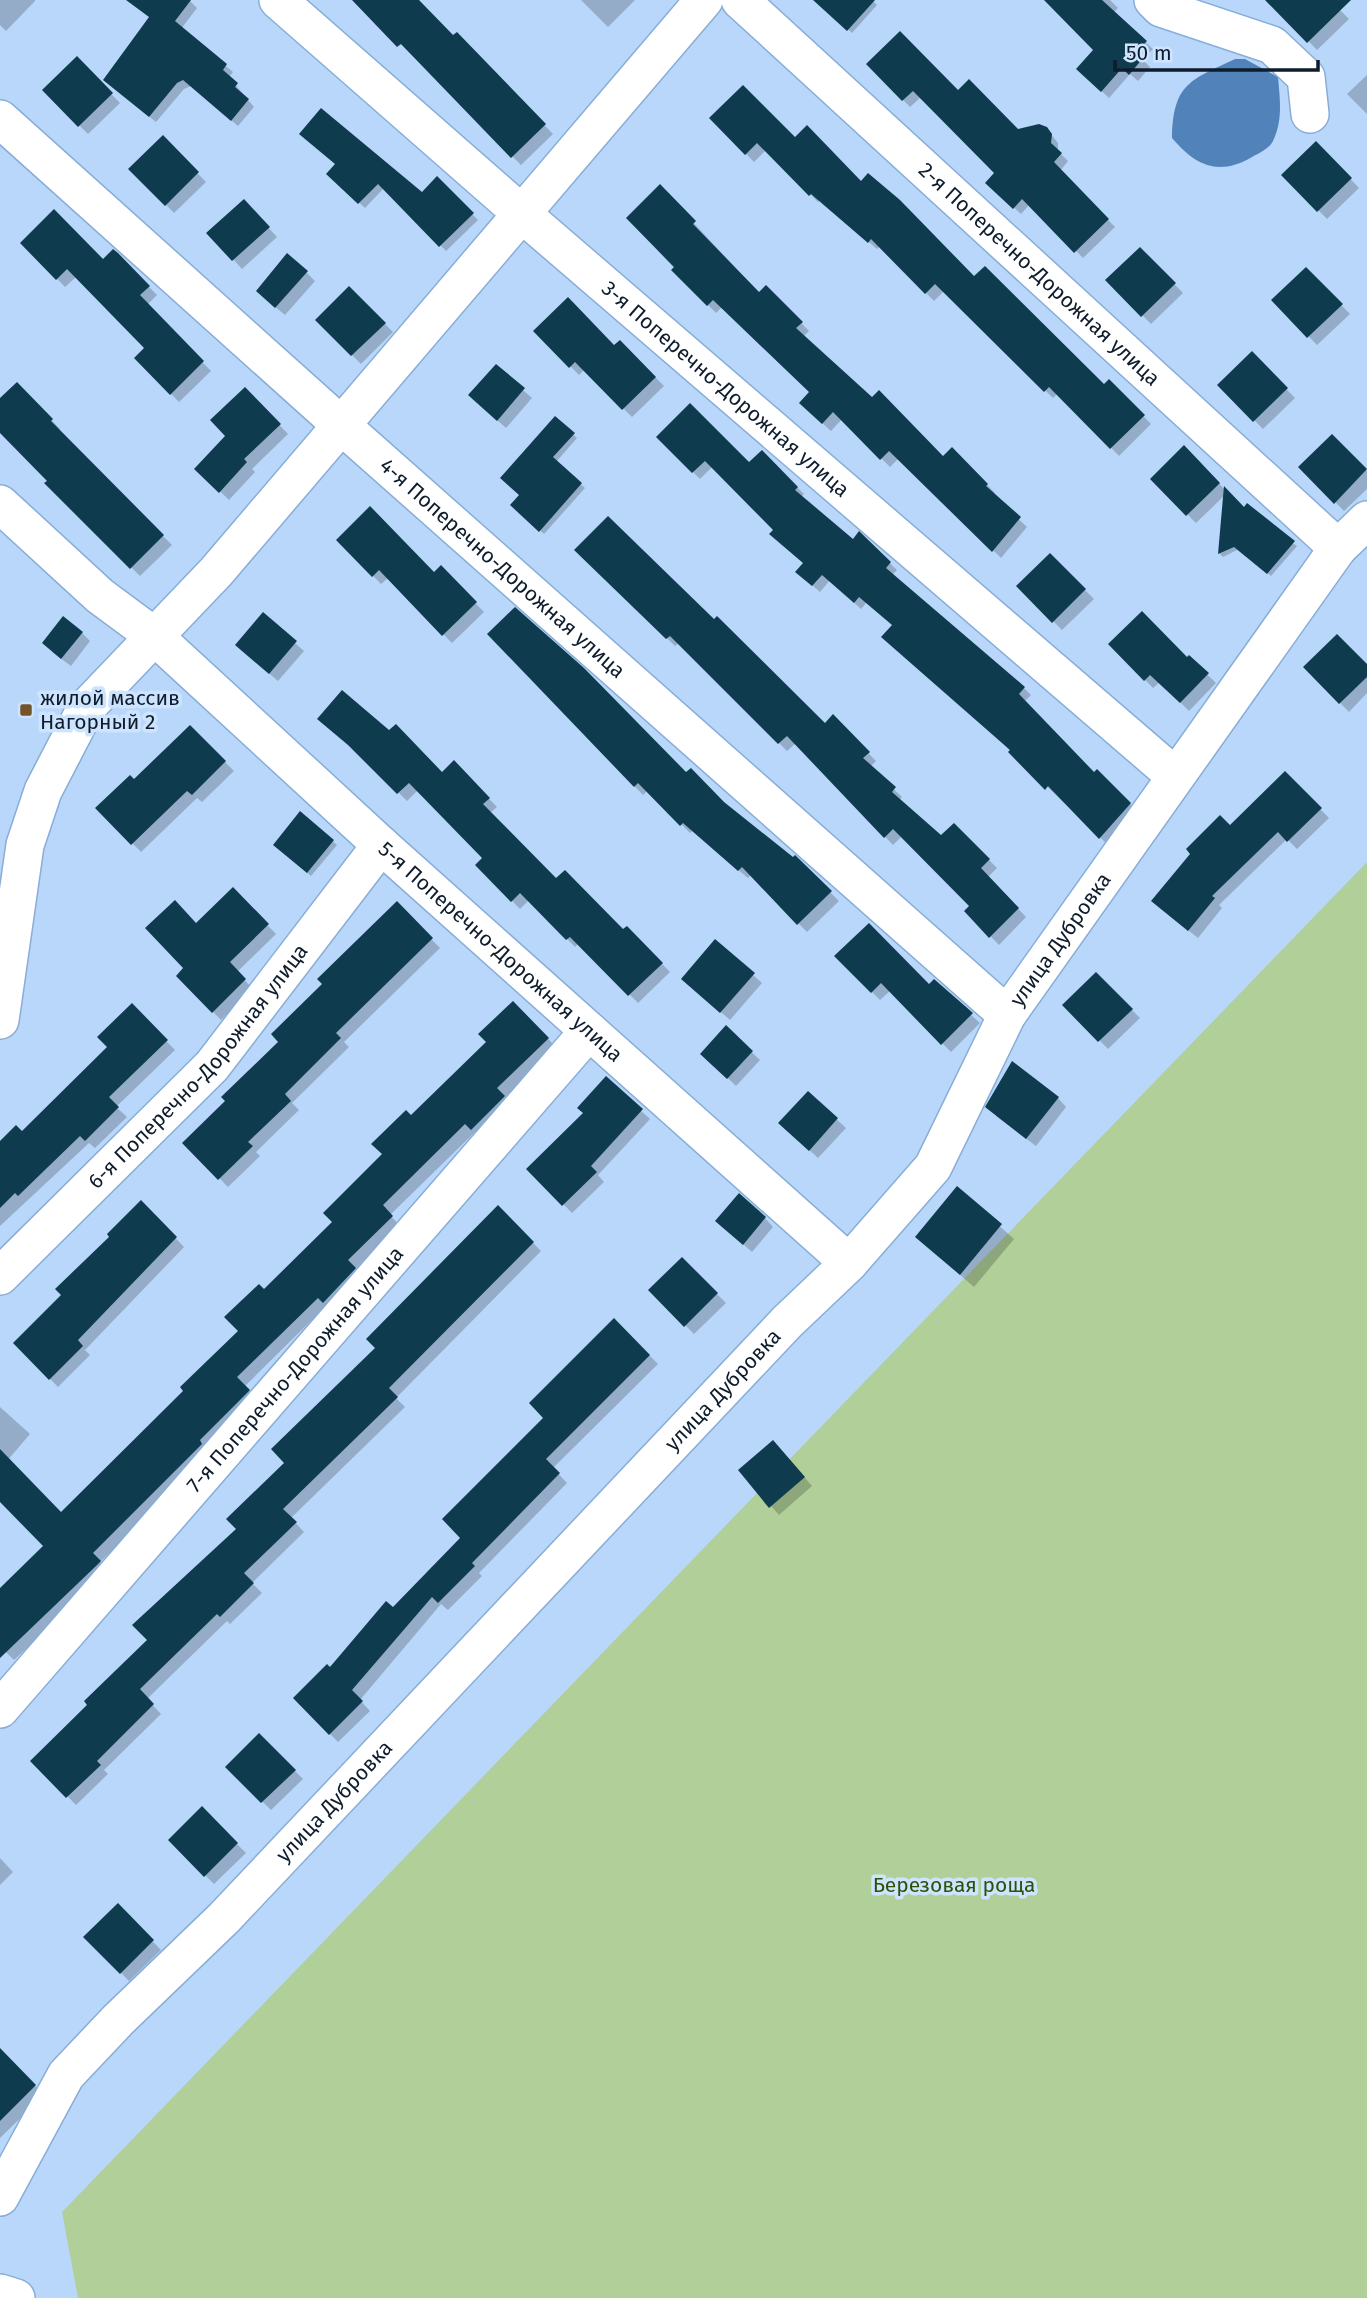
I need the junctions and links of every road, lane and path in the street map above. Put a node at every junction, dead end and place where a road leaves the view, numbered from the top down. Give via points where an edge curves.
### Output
1 (278, 0) edge
2 (704, 0) edge
3 (740, 0) edge
4 (1153, 0) edge
5 (1310, 114) dead end
6 (0, 119) edge
7 (521, 213) junction
8 (342, 426) junction
9 (0, 504) edge
10 (1367, 520) edge
11 (1338, 548) junction
12 (154, 636) junction
13 (1175, 776) junction
14 (13, 840) edge
15 (381, 845) junction
16 (1007, 1015) junction
17 (0, 1020) edge
18 (589, 1031) junction
19 (849, 1263) junction
20 (0, 1276) edge
21 (0, 1709) edge
22 (0, 2197) edge
23 (0, 2293) edge
24 (16, 2298) edge

1 - 7 street, 3-я Поперечно-Дорожная улица
2 - 7 street
3 - 11 street, 2-я Поперечно-Дорожная улица
4 - 5 street via 1161,8 1272,45 1306,77
6 - 8 street, 4-я Поперечно-Дорожная улица
7 - 8 street
7 - 13 street, 3-я Поперечно-Дорожная улица
8 - 12 street via 216,572
8 - 16 street, 4-я Поперечно-Дорожная улица
9 - 12 street, 5-я Поперечно-Дорожная улица via 100,596
10 - 11 street, улица Дубровка
11 - 13 street, улица Дубровка
12 - 14 street via 86,708
12 - 15 street, 5-я Поперечно-Дорожная улица
13 - 16 street, улица Дубровка
14 - 17 street
15 - 18 street, 5-я Поперечно-Дорожная улица
15 - 20 street, 6-я Поперечно-Дорожная улица via 212,1066
16 - 19 street, улица Дубровка via 933,1167
18 - 19 street, 5-я Поперечно-Дорожная улица
18 - 21 street, 7-я Поперечно-Дорожная улица
19 - 22 street, улица Дубровка via 787,1322 224,1918 66,2075
23 - 24 street

